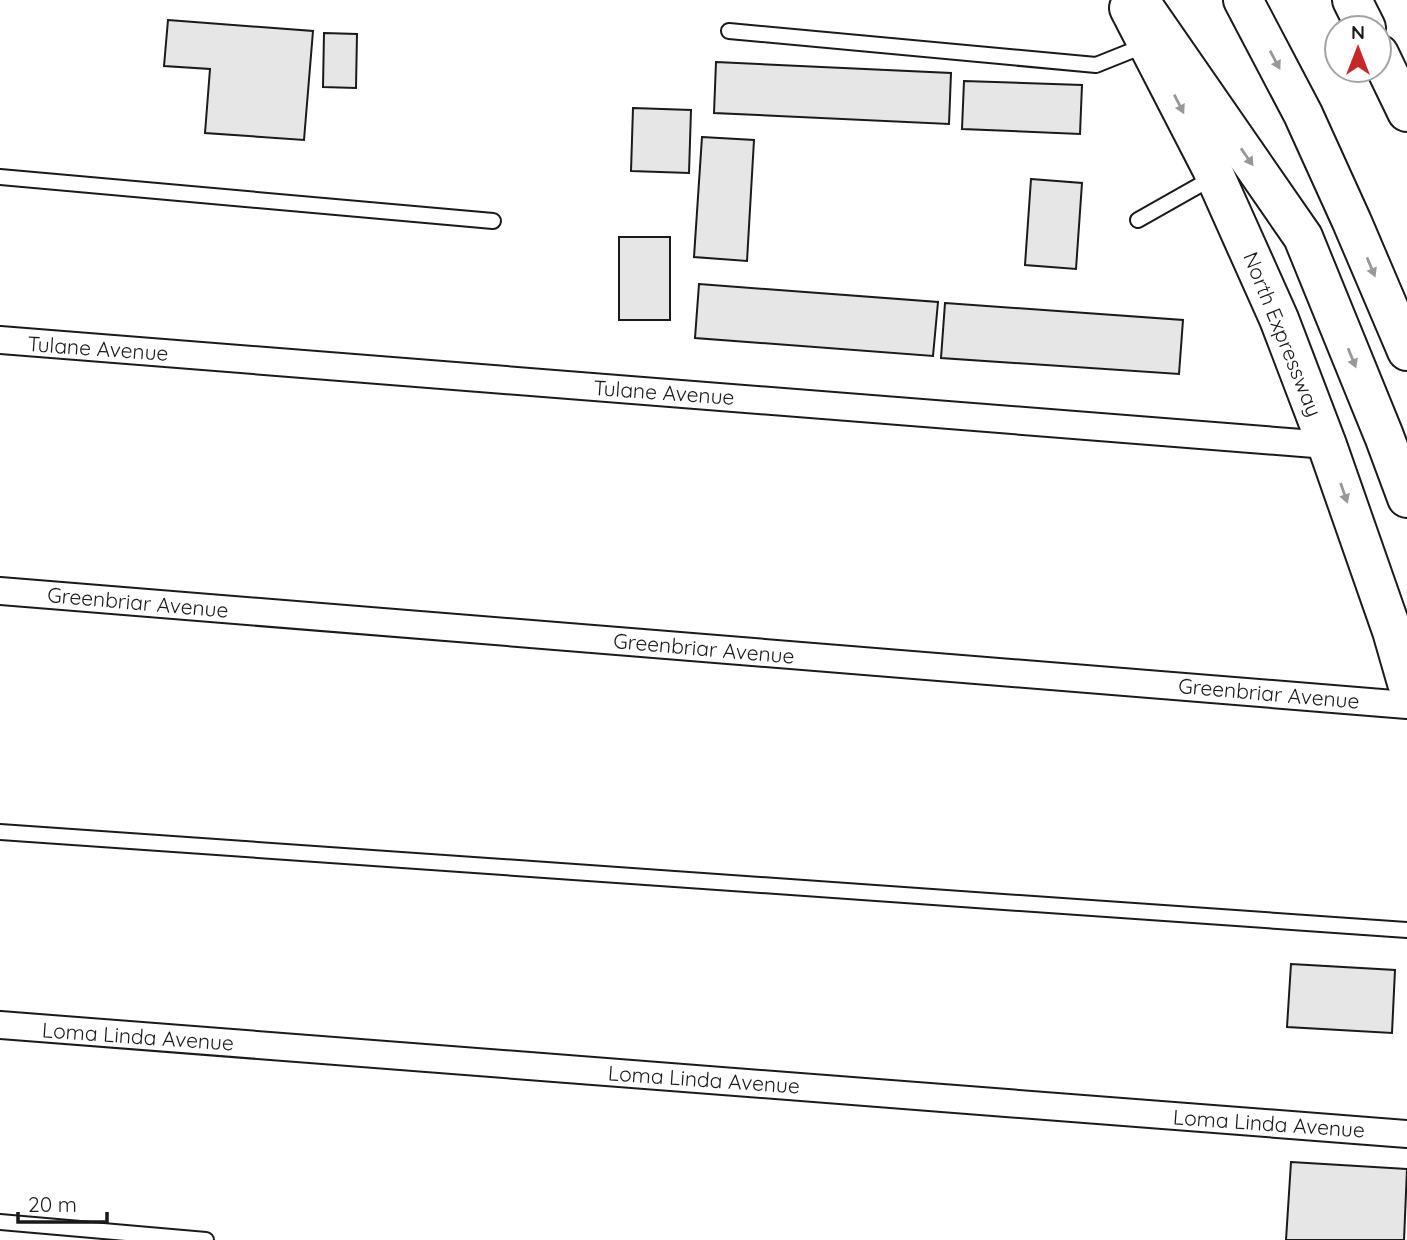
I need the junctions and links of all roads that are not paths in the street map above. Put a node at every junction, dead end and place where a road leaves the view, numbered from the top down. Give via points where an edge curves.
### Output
1 (1125, 0) edge
2 (1139, 0) edge
3 (1243, 0) edge
4 (729, 31) dead end
5 (1148, 44) junction
6 (1393, 83) edge
7 (1407, 112) edge
8 (1215, 176) junction
9 (0, 177) edge
10 (1138, 220) dead end
11 (493, 221) dead end
12 (0, 340) edge
13 (1407, 351) edge
14 (1328, 444) junction
15 (1407, 498) edge
16 (0, 591) edge
17 (1407, 683) edge
18 (1407, 705) edge
19 (0, 832) edge
20 (1407, 930) edge
21 (0, 1025) edge
22 (1407, 1134) edge
23 (0, 1222) edge
24 (206, 1240) edge

1 - 5 main road, North Expressway
2 -> 15 main road via 1303,237
3 -> 13 main road via 1303,114
4 - 5 lane via 1096,65
5 -> 8 main road, North Expressway
6 - 7 main road
8 - 10 lane
8 - 14 main road, North Expressway
9 - 11 lane
12 - 14 street, Tulane Avenue
14 -> 17 main road, North Expressway
16 - 18 street, Greenbriar Avenue
19 - 20 lane
21 - 22 street, Loma Linda Avenue
23 - 24 lane

